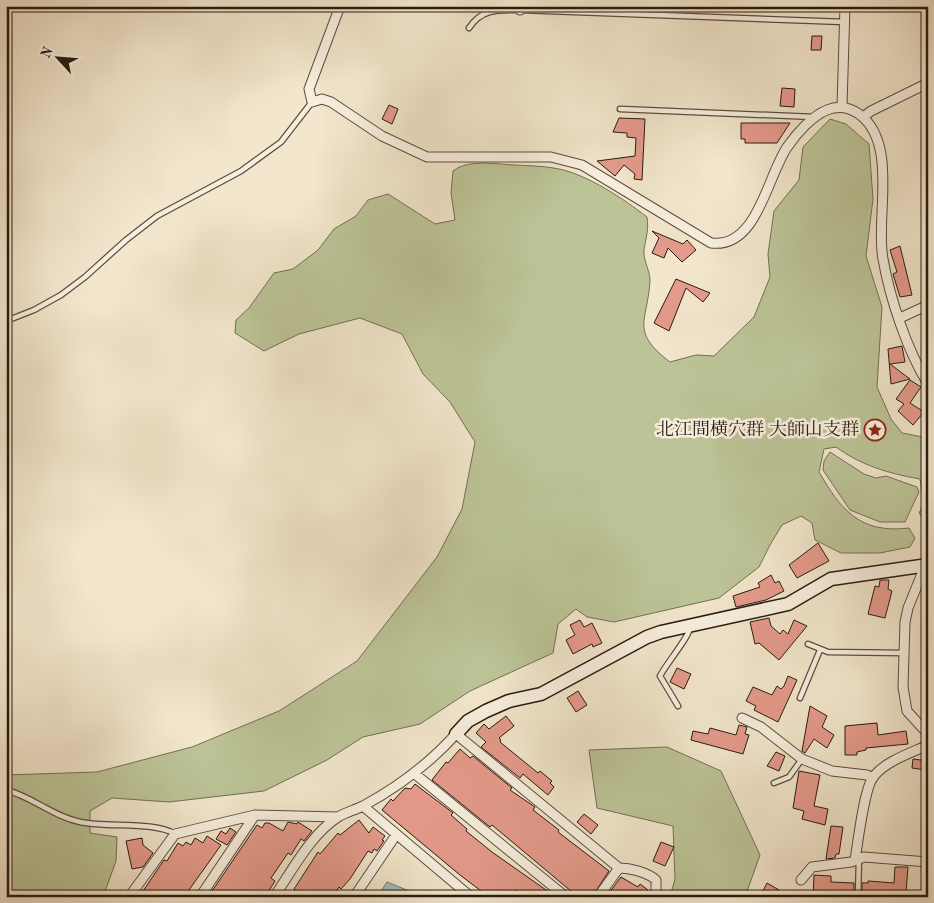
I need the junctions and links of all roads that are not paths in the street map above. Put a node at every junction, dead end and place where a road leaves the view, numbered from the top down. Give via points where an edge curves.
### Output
1 (340, 6) edge
2 (846, 6) edge
3 (520, 8) edge
4 (845, 22) junction
5 (469, 28) dead end
6 (928, 83) edge
7 (312, 102) junction
8 (842, 106) junction
9 (620, 109) dead end
10 (863, 117) junction
11 (815, 118) junction
12 (928, 305) edge
13 (900, 318) junction
14 (6, 321) edge
15 (928, 384) edge
16 (926, 566) edge
17 (690, 626) junction
18 (808, 644) dead end
19 (820, 650) junction
20 (903, 653) junction
21 (800, 698) dead end
22 (678, 706) dead end
23 (742, 718) dead end
24 (456, 734) junction
25 (928, 734) edge
26 (928, 746) edge
27 (802, 759) junction
28 (415, 774) junction
29 (873, 778) junction
30 (774, 782) dead end
31 (6, 790) edge
32 (363, 806) junction
33 (255, 815) junction
34 (338, 817) junction
35 (175, 834) junction
36 (396, 835) junction
37 (857, 859) junction
38 (928, 862) edge
39 (619, 868) junction
40 (801, 880) dead end
41 (129, 897) edge
42 (200, 897) edge
43 (274, 897) edge
44 (354, 897) edge
45 (471, 897) edge
46 (566, 897) edge
47 (598, 897) edge
48 (656, 897) edge
49 (858, 897) edge

1 - 7 street via 309,89
2 - 4 street
3 - 4 lane
3 - 5 lane via 482,13
4 - 8 street
6 - 10 street
7 - 11 street via 322,99 331,102 382,136 427,157 551,158 582,165 701,238 722,244 742,232 753,218 788,146
7 - 14 lane via 281,142 257,160 157,216 61,295
8 - 10 street
8 - 11 street
9 - 11 lane
10 - 13 street via 872,129 882,167 882,258
12 - 13 street
13 - 15 street
16 - 17 street via 831,579 788,604
16 - 20 street via 908,608
17 - 22 lane via 689,635 668,660 660,676
17 - 24 street via 647,637 541,694 509,701 486,711 468,721
18 - 19 lane
19 - 20 lane
19 - 21 lane
20 - 25 street via 903,702 911,718
23 - 27 street via 761,727
24 - 28 street
24 - 39 street
26 - 29 street via 899,759
27 - 29 street via 832,771
27 - 30 lane via 789,777
28 - 32 street
28 - 46 street
29 - 37 street via 866,798
31 - 35 lane via 57,816 113,827 158,827
32 - 34 street
32 - 36 street
33 - 34 street
33 - 35 street
33 - 42 street
34 - 43 street via 316,837
35 - 41 street
36 - 44 street
36 - 45 street
37 - 38 street
37 - 40 street via 812,866
37 - 49 lane
39 - 47 street
39 - 48 street via 628,868 656,880

